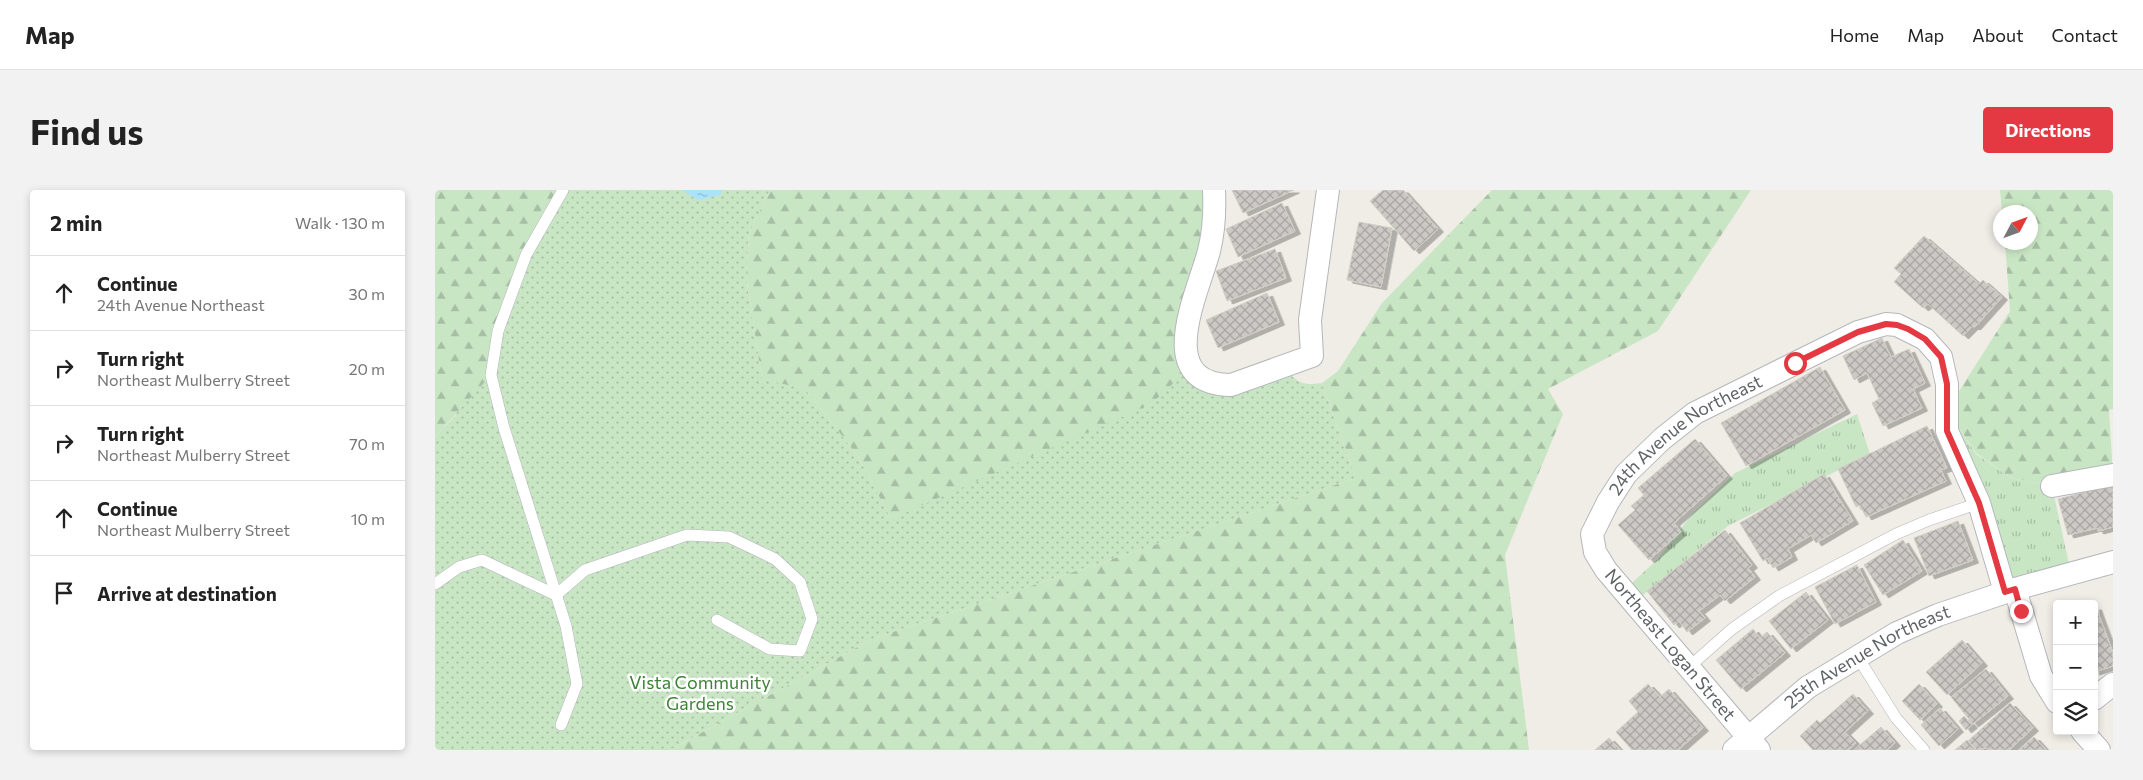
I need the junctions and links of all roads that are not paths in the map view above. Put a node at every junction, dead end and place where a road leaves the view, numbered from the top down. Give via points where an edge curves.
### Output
1 (563, 190) edge
2 (1214, 190) edge
3 (1327, 190) edge
4 (2113, 475) edge
5 (2052, 486) dead end
6 (1979, 503) junction
7 (1592, 534) joint
8 (2113, 562) edge
9 (435, 584) edge
10 (2010, 591) junction
11 (556, 595) junction
12 (717, 620) dead end
13 (1857, 656) junction
14 (1688, 668) junction
15 (2113, 684) edge
16 (2053, 696) edge
17 (2098, 696) edge
18 (561, 725) dead end
19 (2086, 735) edge
20 (1747, 746) edge
21 (1924, 750) edge
22 (2099, 750) edge

1 - 11 lane via 525,255 498,331 491,375 504,428
2 - 3 street via 1216,215 1209,251 1191,305 1184,348 1195,371 1218,385 1231,385 1312,356 1310,320
4 - 5 street
6 - 7 street, 24th Avenue Northeast via 1947,431 1947,384 1941,357 1925,339 1908,329 1886,324 1858,332 1695,413 1626,474
6 - 10 street
6 - 14 lane via 1896,534 1779,596
7 - 14 street, Northeast Logan Street via 1595,552 1606,570
8 - 10 street, 25th Avenue Northeast
9 - 11 lane via 459,566 482,560
10 - 13 street, 25th Avenue Northeast via 1938,615
10 - 16 street via 2041,676
11 - 12 lane via 585,570 687,534 729,538 775,559 800,582 812,619 800,651 770,649
11 - 18 lane via 566,626 577,684
13 - 20 street, 25th Avenue Northeast via 1808,687
13 - 21 lane via 1896,718
14 - 20 street, Northeast Logan Street
15 - 17 street
19 - 22 street

